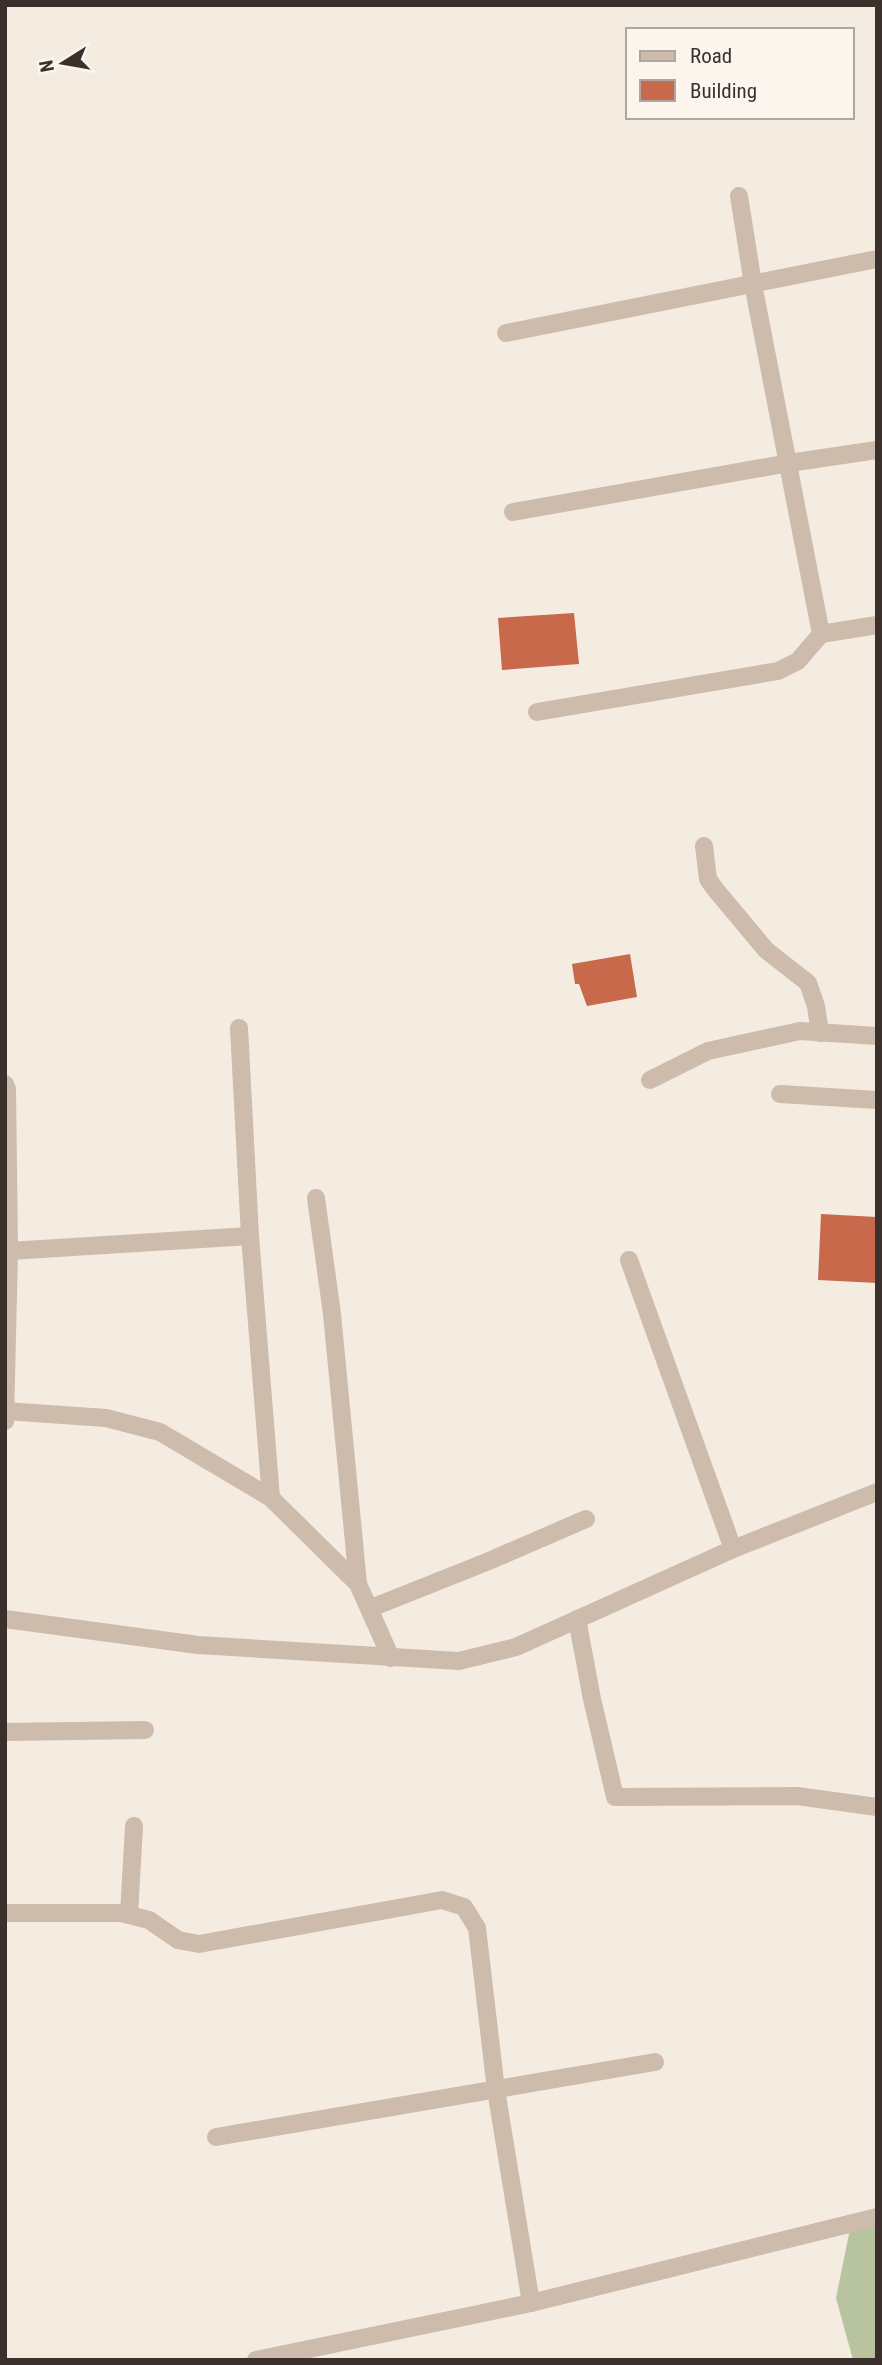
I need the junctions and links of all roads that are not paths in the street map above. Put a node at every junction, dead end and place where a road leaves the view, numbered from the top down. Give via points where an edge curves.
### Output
1 (738, 196) dead end
2 (877, 259) edge
3 (753, 284) junction
4 (506, 333) dead end
5 (877, 450) edge
6 (789, 463) junction
7 (513, 512) dead end
8 (877, 625) edge
9 (821, 634) junction
10 (537, 712) dead end
11 (704, 846) dead end
12 (239, 1028) dead end
13 (820, 1033) junction
14 (877, 1036) edge
15 (650, 1080) dead end
16 (5, 1084) edge
17 (780, 1094) dead end
18 (877, 1100) edge
19 (316, 1198) dead end
20 (250, 1236) junction
21 (9, 1251) junction
22 (629, 1260) dead end
23 (6, 1411) edge
24 (5, 1421) edge
25 (877, 1492) edge
26 (271, 1498) junction
27 (586, 1519) dead end
28 (733, 1549) junction
29 (358, 1584) junction
30 (371, 1608) junction
31 (5, 1619) edge
32 (576, 1619) junction
33 (391, 1658) junction
34 (145, 1730) dead end
35 (5, 1732) edge
36 (877, 1807) edge
37 (134, 1826) dead end
38 (5, 1913) edge
39 (129, 1915) junction
40 (655, 2062) dead end
41 (496, 2090) junction
42 (216, 2137) dead end
43 (877, 2217) edge
44 (531, 2303) junction
45 (256, 2360) edge

1 - 3 street
2 - 3 street
3 - 4 street
3 - 6 street
5 - 6 street
6 - 7 street
6 - 9 street
8 - 9 street
9 - 10 street via 798,661 778,671
11 - 13 street via 708,878 715,889 766,950 808,983
12 - 20 street
13 - 14 street
13 - 15 street via 800,1031 708,1051
16 - 21 street
17 - 18 street
19 - 29 street
20 - 21 street
20 - 26 street
21 - 23 street
22 - 28 street
23 - 24 street
23 - 26 street via 106,1418 160,1432
25 - 28 street
26 - 29 street
27 - 30 street
28 - 32 street
29 - 30 street
30 - 33 street
31 - 33 street via 198,1645
32 - 33 street via 516,1647 458,1661
32 - 36 street via 615,1797 796,1796
34 - 35 street
37 - 39 street
38 - 39 street
39 - 41 street via 149,1920 178,1940 199,1944 442,1900 464,1907 477,1928
40 - 41 street
41 - 42 street
41 - 44 street
43 - 44 street
44 - 45 street

